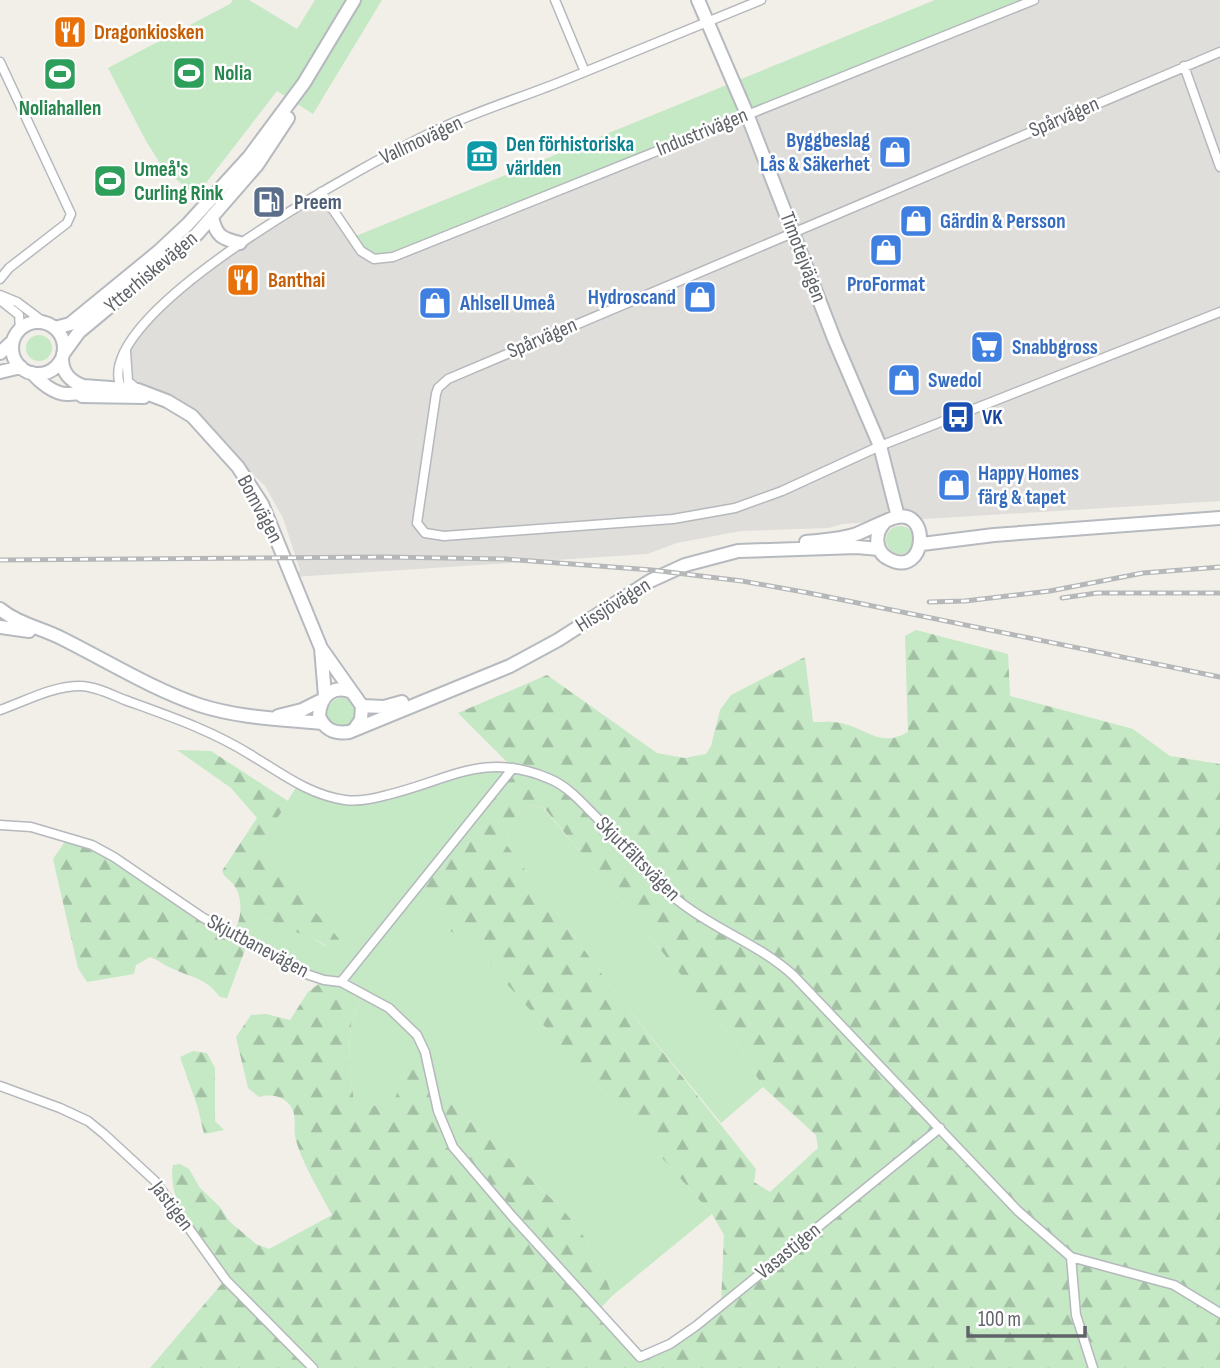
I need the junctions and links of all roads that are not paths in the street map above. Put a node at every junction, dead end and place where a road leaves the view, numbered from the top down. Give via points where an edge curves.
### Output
1 (354, 0) edge
2 (555, 0) edge
3 (698, 0) edge
4 (761, 0) edge
5 (1034, 0) edge
6 (706, 22) junction
7 (1220, 52) edge
8 (0, 62) edge
9 (1184, 66) junction
10 (585, 72) junction
11 (304, 83) junction
12 (747, 114) junction
13 (1220, 167) edge
14 (320, 192) junction
15 (212, 216) junction
16 (794, 231) junction
17 (240, 243) junction
18 (0, 279) edge
19 (0, 298) edge
20 (1220, 312) edge
21 (50, 325) junction
22 (20, 329) junction
23 (13, 341) junction
24 (0, 353) edge
25 (62, 356) junction
26 (27, 370) junction
27 (0, 372) edge
28 (122, 383) junction
29 (138, 393) junction
30 (67, 394) junction
31 (880, 446) junction
32 (898, 517) junction
33 (1220, 518) edge
34 (884, 523) junction
35 (922, 544) junction
36 (768, 549) junction
37 (879, 549) junction
38 (0, 609) edge
39 (0, 627) edge
40 (54, 634) junction
41 (321, 648) junction
42 (466, 684) junction
43 (352, 692) junction
44 (324, 698) junction
45 (362, 706) junction
46 (0, 710) edge
47 (267, 719) junction
48 (322, 723) junction
49 (356, 727) junction
50 (513, 768) junction
51 (0, 825) edge
52 (341, 982) junction
53 (0, 1086) edge
54 (940, 1128) junction
55 (1071, 1257) junction
56 (1220, 1313) edge
57 (640, 1357) junction
58 (313, 1368) edge
59 (642, 1368) edge
60 (1093, 1368) edge

1 - 11 main road, Ytterhiskevägen
2 - 10 street
3 - 6 main road, Timotejvägen
4 - 6 street, Vallmovägen
5 - 12 street, Industrivägen
6 - 10 street, Vallmovägen
6 - 12 main road, Timotejvägen
7 - 9 street, Spårvägen
8 - 18 street via 71,214 67,223
9 - 13 street
9 - 16 street, Spårvägen
10 - 14 street, Vallmovägen via 441,128
11 - 15 main road, Ytterhiskevägen via 290,115 257,165
11 - 21 main road, Ytterhiskevägen via 248,157 159,252 70,324
12 - 14 street, Industrivägen via 382,260 361,251
12 - 16 main road, Timotejvägen
14 - 17 street, Vallmovägen
15 - 17 main road via 223,240
15 - 25 main road, Ytterhiskevägen via 79,332
16 - 31 main road, Timotejvägen
16 - 31 street, Spårvägen via 443,383 434,409 417,523 425,533 437,537 701,515 782,491
17 - 28 street, Vallmovägen via 188,282 135,333 126,351
19 - 21 street via 17,302
19 - 22 street via 19,315
20 - 31 street
21 - 22 main road via 33,323
21 - 25 main road via 64,343
22 - 23 main road
23 - 24 main road
23 - 26 main road via 13,354
25 - 26 main road via 48,372
25 - 28 main road, Bomvägen via 64,371 76,383 106,387
26 - 27 main road
26 - 30 main road, Bomvägen via 46,386
28 - 29 main road, Bomvägen
28 - 30 main road, Bomvägen via 116,392
29 - 30 main road, Bomvägen
29 - 41 main road, Bomvägen via 180,408 203,427 252,486
31 - 32 main road, Timotejvägen
32 - 34 main road
32 - 35 main road via 917,526
33 - 35 main road
34 - 36 main road, Hissjövägen via 837,539
34 - 37 main road via 878,533
35 - 37 main road via 915,555 903,561 888,559
36 - 37 main road, Hissjövägen
36 - 42 main road, Hissjövägen via 738,551 685,565 622,597 536,654
38 - 40 main road via 12,619
39 - 40 main road
40 - 47 main road via 200,705
41 - 43 main road, Bomvägen
41 - 44 main road, Bomvägen
42 - 45 main road, Hissjövägen via 384,707
42 - 49 main road, Hissjövägen
43 - 44 main road via 337,690
43 - 45 main road
44 - 47 main road via 302,710
44 - 48 main road via 319,716
45 - 49 main road
46 - 50 street, Skjutfältsvägen via 61,687 83,686 196,725 292,781 346,800 399,792 453,772
47 - 48 main road
48 - 49 main road via 339,734
50 - 52 street
50 - 54 street, Skjutfältsvägen via 554,780 669,893 779,962
51 - 52 street, Skjutbanevägen via 31,827 92,845 202,917 300,972
52 - 57 street, Skjutbanevägen via 388,1008 417,1035 453,1147
53 - 58 street, Jastigen via 60,1108 104,1134 155,1181 226,1280
54 - 55 street, Skjutfältsvägen via 1018,1211
54 - 57 street, Vasastigen via 696,1326
55 - 56 street via 1174,1285
55 - 60 street via 1076,1315
57 - 59 street

